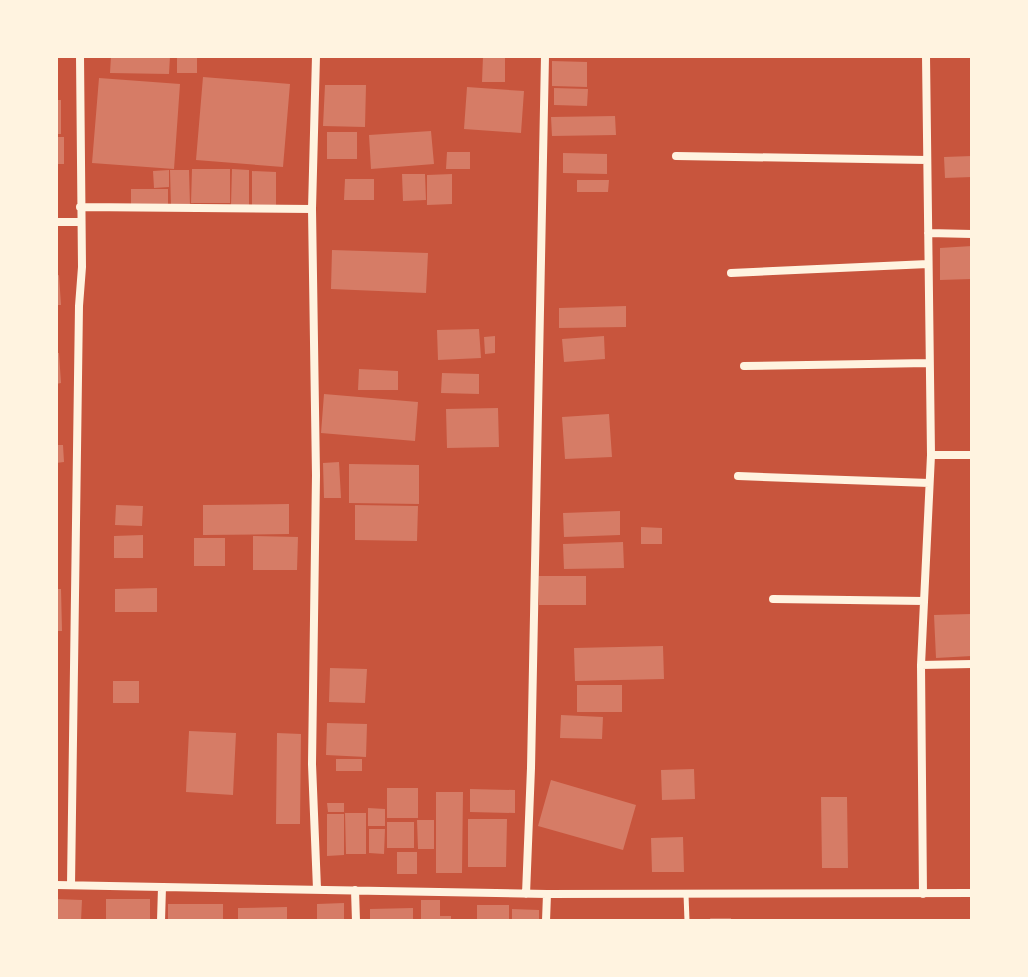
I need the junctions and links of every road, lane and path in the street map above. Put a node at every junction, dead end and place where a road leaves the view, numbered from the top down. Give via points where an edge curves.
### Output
1 (80, 56) edge
2 (316, 56) edge
3 (545, 56) edge
4 (926, 56) edge
5 (676, 156) dead end
6 (927, 160) junction
7 (80, 207) junction
8 (312, 209) junction
9 (56, 222) edge
10 (80, 222) junction
11 (928, 233) junction
12 (972, 234) edge
13 (928, 264) junction
14 (731, 273) dead end
15 (929, 363) junction
16 (744, 366) dead end
17 (931, 455) junction
18 (972, 455) edge
19 (738, 476) dead end
20 (929, 483) junction
21 (773, 599) dead end
22 (924, 601) junction
23 (972, 664) edge
24 (921, 665) junction
25 (56, 885) edge
26 (71, 885) junction
27 (162, 887) junction
28 (317, 889) junction
29 (355, 890) junction
30 (972, 893) edge
31 (526, 894) junction
32 (547, 894) junction
33 (686, 894) junction
34 (923, 894) junction
35 (161, 921) edge
36 (356, 921) edge
37 (546, 921) edge
38 (687, 921) edge

1 - 7 street
2 - 8 street
3 - 31 street
4 - 6 street
5 - 6 street
6 - 11 street
7 - 8 street
7 - 10 street
8 - 28 street via 312,764
9 - 10 street
10 - 26 street
11 - 12 street
11 - 13 street
13 - 14 street
13 - 15 street
15 - 16 street
15 - 17 street
17 - 18 street
17 - 20 street
19 - 20 street
20 - 22 street
21 - 22 street
22 - 24 street
23 - 24 street
24 - 34 street
25 - 26 street
26 - 27 street
27 - 28 street
27 - 35 street
28 - 29 street
29 - 31 street
29 - 36 street
30 - 34 street
31 - 32 street
32 - 33 street
32 - 37 street
33 - 34 street
33 - 38 lane

